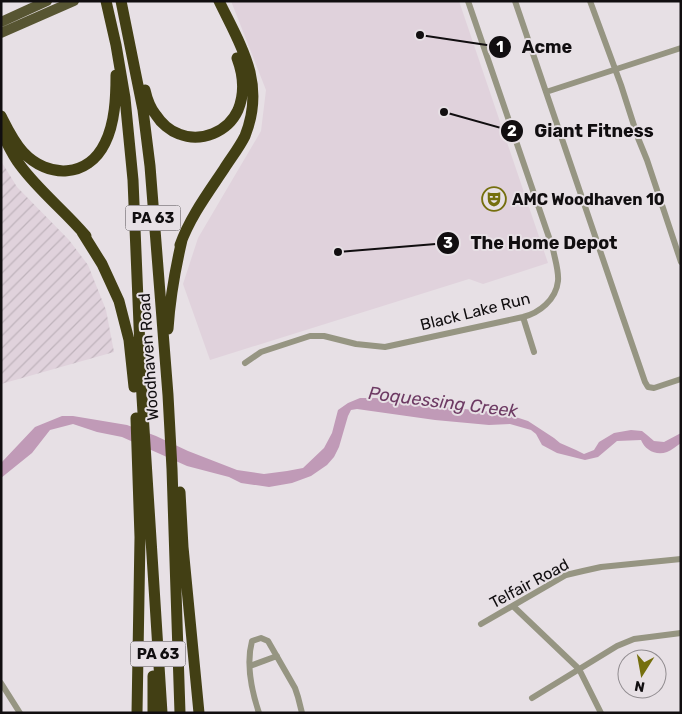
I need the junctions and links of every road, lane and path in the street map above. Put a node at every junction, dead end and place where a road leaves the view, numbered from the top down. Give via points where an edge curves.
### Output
1 (47, 1) edge
2 (74, 1) edge
3 (106, 1) edge
4 (121, 1) edge
5 (212, 1) edge
6 (219, 1) edge
7 (468, 1) edge
8 (514, 1) edge
9 (590, 1) edge
10 (1, 22) edge
11 (1, 33) edge
12 (129, 42) junction
13 (116, 45) junction
14 (681, 48) edge
15 (615, 69) junction
16 (546, 92) junction
17 (1, 116) edge
18 (1, 131) edge
19 (82, 232) junction
20 (182, 240) junction
21 (681, 262) edge
22 (523, 317) junction
23 (534, 352) dead end
24 (245, 362) dead end
25 (681, 378) edge
26 (168, 395) junction
27 (142, 397) junction
28 (141, 429) junction
29 (174, 440) junction
30 (142, 451) junction
31 (175, 463) junction
32 (681, 559) edge
33 (154, 595) junction
34 (513, 606) junction
35 (481, 624) dead end
36 (681, 633) edge
37 (277, 656) junction
38 (250, 666) junction
39 (579, 668) junction
40 (1, 683) edge
41 (532, 698) dead end
42 (20, 713) edge
43 (137, 713) edge
44 (153, 713) edge
45 (162, 713) edge
46 (180, 713) edge
47 (199, 713) edge
48 (258, 713) edge
49 (302, 713) edge
50 (601, 713) edge

1 - 10 main road
2 - 11 main road
3 - 13 highway, Woodhaven Road / PA 63
4 - 12 highway, Woodhaven Road / PA 63
5 - 12 highway via 241,68 242,80 238,111 218,132 190,137 163,124 149,103
6 - 20 highway via 250,71 251,114 241,144 204,199
7 - 22 street, Black Lake Run via 557,267 558,283 545,307
8 - 16 street
9 - 15 street
12 - 26 highway, Woodhaven Road / PA 63 via 149,159
13 - 17 highway via 111,127 102,149 86,165 64,171 39,165 19,148
13 - 27 highway, Woodhaven Road / PA 63 via 133,180
14 - 15 street
15 - 16 street
15 - 21 street
16 - 25 street via 648,387 654,388
18 - 19 highway via 24,169
19 - 27 highway via 114,276 132,329
19 - 28 highway via 102,264 119,302
20 - 26 highway via 170,278 166,311
20 - 29 highway via 170,302 168,332
22 - 23 street
22 - 24 street, Black Lake Run via 386,347 310,336 260,352
26 - 29 highway, Woodhaven Road / PA 63
27 - 28 highway, Woodhaven Road / PA 63
28 - 30 highway, Woodhaven Road / PA 63
29 - 31 highway, Woodhaven Road / PA 63
30 - 33 highway, Woodhaven Road / PA 63
30 - 43 highway
31 - 46 highway, Woodhaven Road / PA 63
31 - 47 highway
32 - 34 street, Telfair Road via 583,570 566,575
33 - 44 highway
33 - 45 highway, Woodhaven Road / PA 63
34 - 35 street, Telfair Road
34 - 39 street
36 - 39 street via 634,639
37 - 38 street
37 - 38 street via 268,641 256,639 250,649
37 - 49 street via 295,688
38 - 48 street
39 - 41 street
39 - 50 street
40 - 42 street

